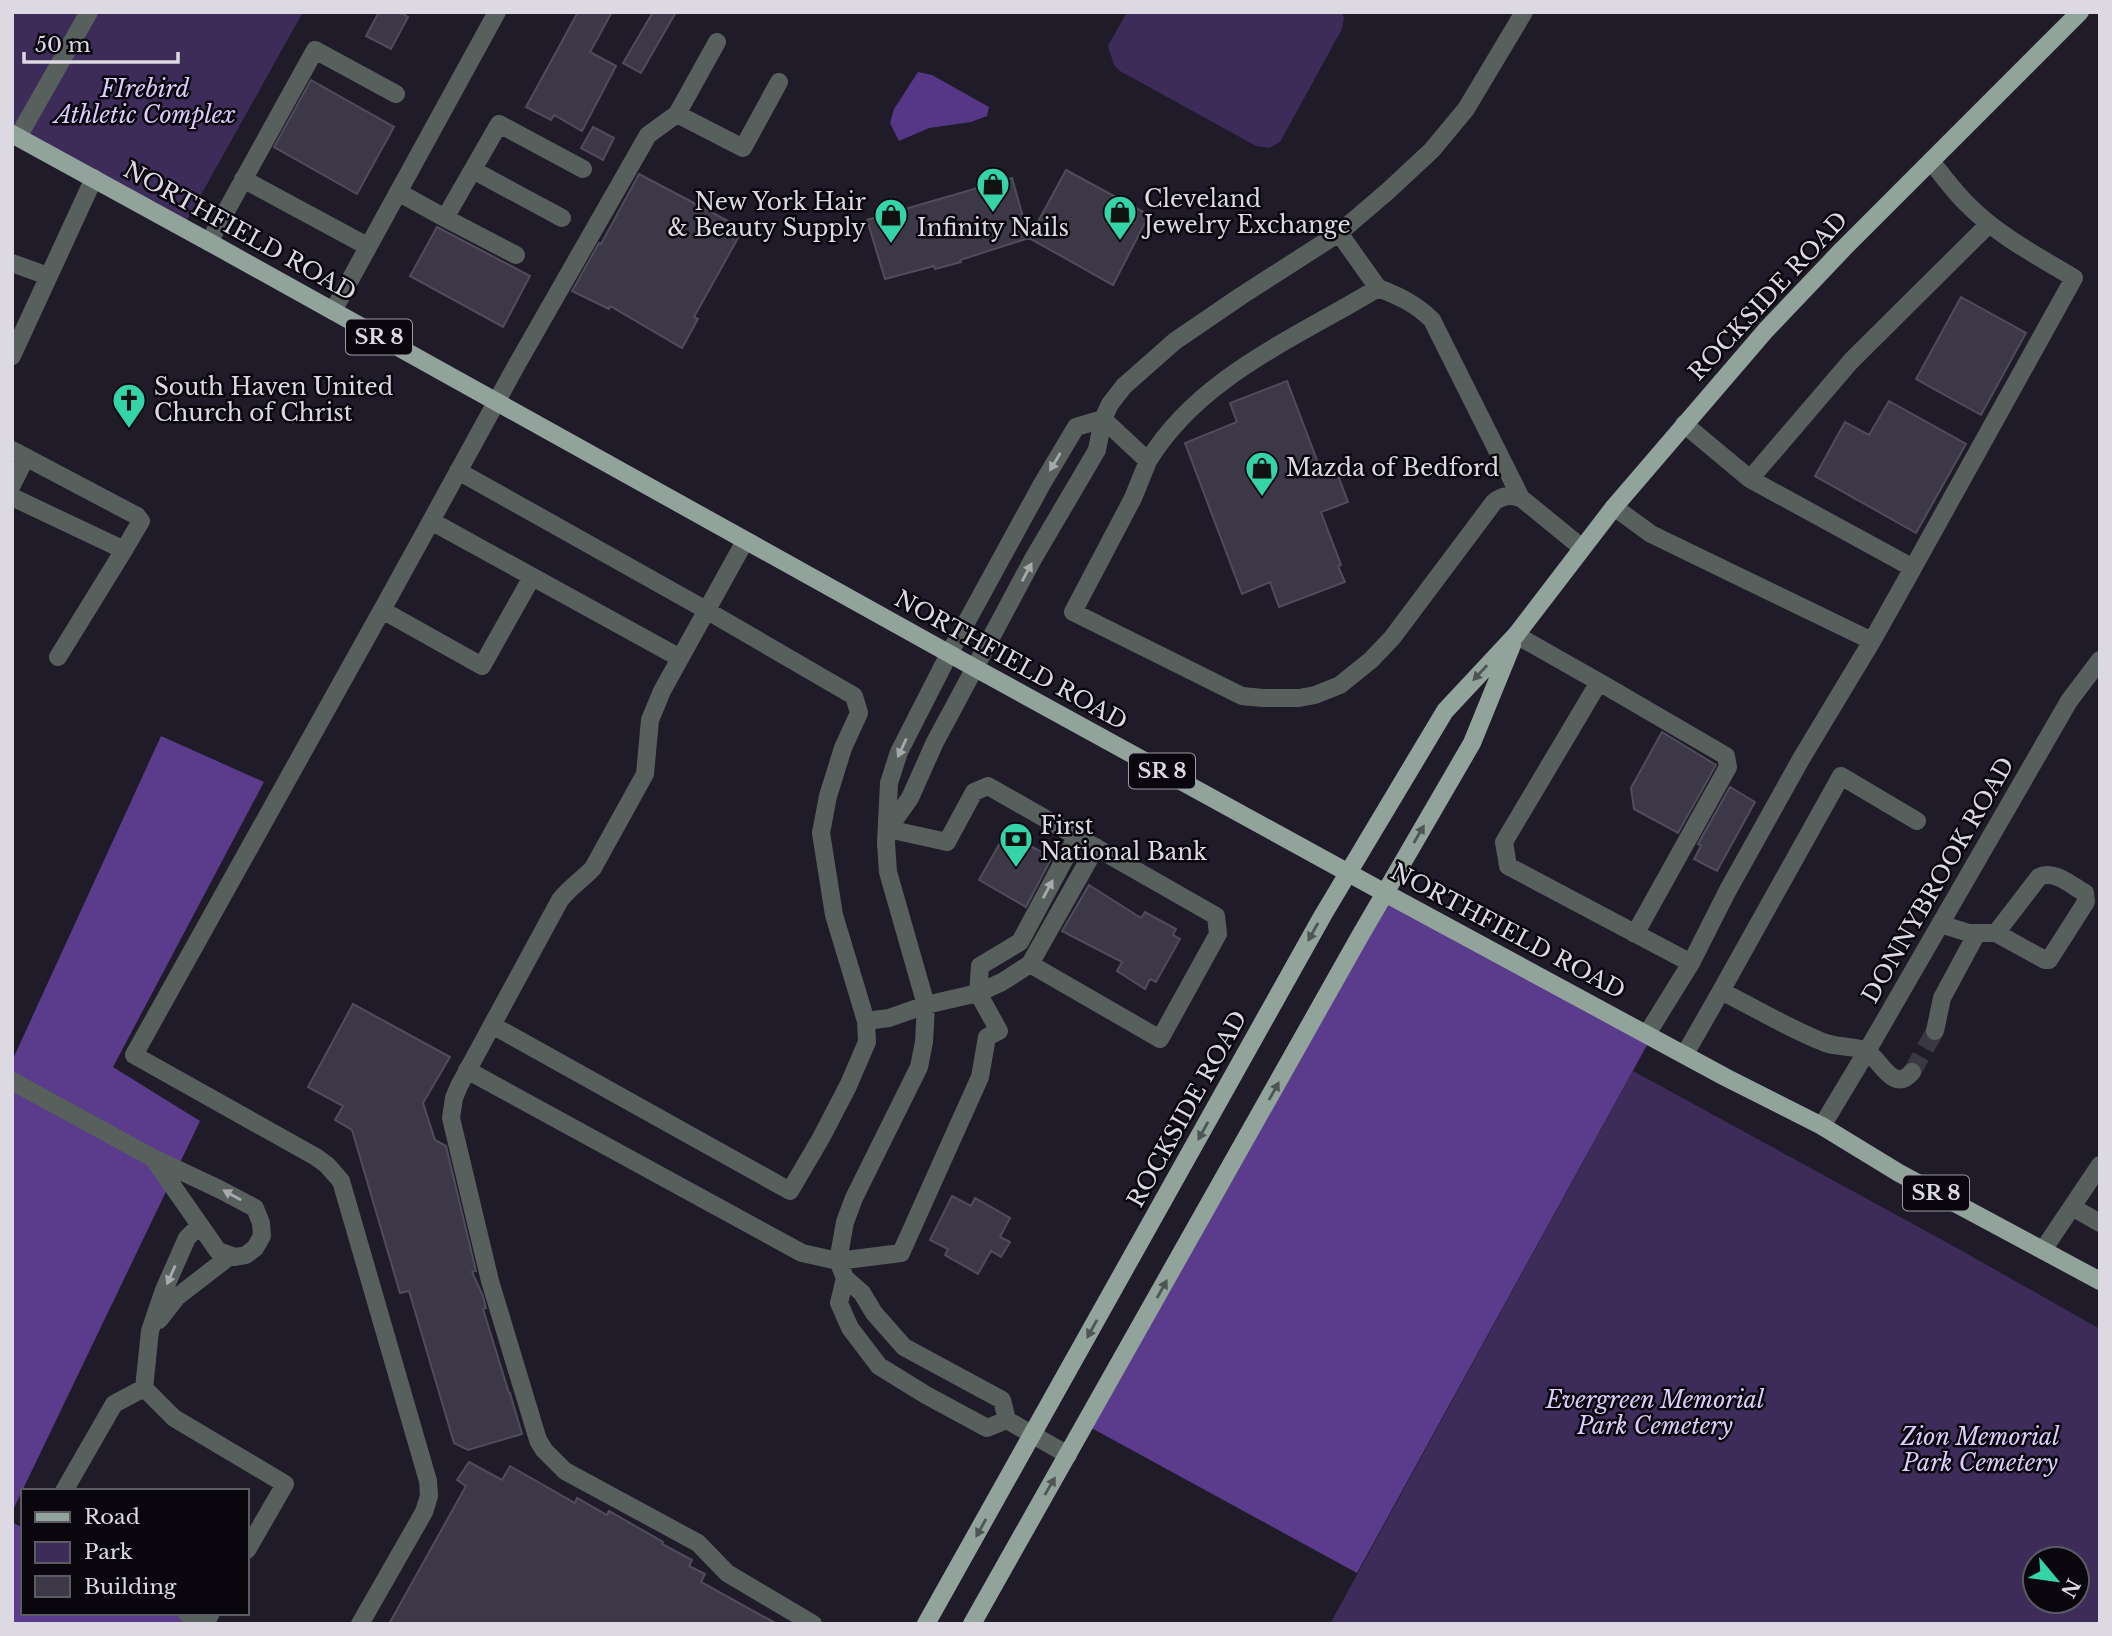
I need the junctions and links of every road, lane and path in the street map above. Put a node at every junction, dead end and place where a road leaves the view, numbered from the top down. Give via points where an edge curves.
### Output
1 (89, 12) edge
2 (497, 12) edge
3 (1524, 12) edge
4 (2080, 12) edge
5 (717, 42) dead end
6 (779, 82) dead end
7 (396, 94) dead end
8 (677, 114) junction
9 (15, 136) edge
10 (1931, 161) junction
11 (583, 169) dead end
12 (473, 170) junction
13 (94, 178) junction
14 (243, 179) junction
15 (398, 192) junction
16 (445, 218) junction
17 (562, 218) dead end
18 (1989, 224) junction
19 (1339, 233) junction
20 (209, 242) junction
21 (367, 246) junction
22 (516, 255) dead end
23 (12, 263) edge
24 (48, 276) junction
25 (1378, 288) junction
26 (333, 311) junction
27 (12, 356) edge
28 (496, 402) junction
29 (1102, 419) junction
30 (1684, 424) junction
31 (19, 454) edge
32 (1148, 461) junction
33 (458, 471) junction
34 (1750, 479) junction
35 (12, 485) edge
36 (12, 497) edge
37 (1521, 498) junction
38 (1614, 507) junction
39 (431, 521) junction
40 (745, 541) junction
41 (1581, 547) junction
42 (124, 550) junction
43 (1913, 568) junction
44 (532, 577) junction
45 (382, 610) junction
46 (706, 610) junction
47 (1516, 635) junction
48 (1872, 641) junction
49 (949, 654) junction
50 (58, 656) dead end
51 (680, 658) junction
52 (2100, 660) edge
53 (975, 668) junction
54 (1599, 682) junction
55 (1917, 821) dead end
56 (888, 830) junction
57 (1077, 836) junction
58 (1096, 847) junction
59 (1348, 873) junction
60 (1385, 893) junction
61 (1940, 924) junction
62 (1635, 933) junction
63 (1977, 933) junction
64 (1996, 933) junction
65 (1691, 963) junction
66 (1030, 964) junction
67 (1721, 991) junction
68 (978, 993) junction
69 (926, 1005) junction
70 (866, 1021) junction
71 (492, 1025) junction
72 (1935, 1031) tunnel mouth
73 (1647, 1034) junction
74 (1867, 1051) junction
75 (1685, 1054) junction
76 (467, 1070) junction
77 (1912, 1072) dead end
78 (12, 1081) edge
79 (1822, 1126) junction
80 (153, 1158) junction
81 (2100, 1166) edge
82 (2071, 1207) junction
83 (2100, 1223) edge
84 (200, 1225) junction
85 (2043, 1250) junction
86 (230, 1256) junction
87 (838, 1261) junction
88 (845, 1278) junction
89 (2100, 1281) edge
90 (150, 1331) junction
91 (144, 1388) junction
92 (1007, 1420) junction
93 (1032, 1436) junction
94 (1068, 1455) junction
95 (65, 1489) edge
96 (248, 1548) edge
97 (189, 1615) edge
98 (210, 1615) edge
99 (360, 1624) edge
100 (813, 1624) edge
101 (926, 1624) edge
102 (972, 1624) edge

1 - 9 street
2 - 15 street
3 - 19 street via 1449,130
4 - 10 main road, ROCKSIDE ROAD
5 - 8 street
6 - 8 street via 743,148
7 - 14 street via 315,50
8 - 28 street via 648,135
9 - 13 main road, NORTHFIELD ROAD / SR 8
10 - 18 street
10 - 30 main road, ROCKSIDE ROAD via 1766,330
11 - 12 street via 499,124
12 - 16 street
12 - 17 street
13 - 20 main road, NORTHFIELD ROAD / SR 8
13 - 24 street
14 - 20 street
14 - 21 street
15 - 16 street
15 - 21 street
16 - 22 street
18 - 34 street via 1851,361
18 - 43 street via 2074,278
19 - 25 street
19 - 29 street via 1175,341 1124,386
20 - 26 main road, NORTHFIELD ROAD / SR 8
21 - 26 street
23 - 24 street
24 - 27 street
25 - 32 street via 1233,373 1169,432
25 - 37 street via 1419,307 1432,320
26 - 28 main road, NORTHFIELD ROAD / SR 8
28 - 33 street
28 - 40 main road, NORTHFIELD ROAD / SR 8
29 - 32 street
29 -> 49 street via 1076,427
53 -> 29 street via 1097,450
30 - 34 street
30 - 38 main road, ROCKSIDE ROAD
31 - 35 street
31 - 42 street via 137,516 141,521
32 - 37 street via 1073,612 1242,696 1315,695 1340,685 1392,638 1494,502 1501,497
33 - 39 street
33 - 46 street
34 - 43 street
36 - 42 street
37 - 41 street
38 - 41 main road, ROCKSIDE ROAD
38 - 48 street via 1651,534
39 - 44 street
39 - 45 street
40 - 46 street
40 - 49 main road, NORTHFIELD ROAD / SR 8
41 - 47 main road, ROCKSIDE ROAD
42 - 50 street
43 - 48 street
44 - 45 street via 482,666
44 - 51 street
45 - 99 street via 134,1055 316,1157 341,1181 429,1488 424,1512
46 - 51 street
46 - 70 street via 854,696 859,713 843,748 821,833 834,915
47 - 54 street
47 -> 59 main road, ROCKSIDE ROAD via 1445,711
60 -> 47 main road, ROCKSIDE ROAD via 1472,743
48 - 65 street via 1801,759
49 - 53 main road, NORTHFIELD ROAD / SR 8
49 -> 56 street via 899,752 889,783
51 - 71 street via 650,720 645,774 593,868 561,900
52 - 61 street, DONNYBROOK ROAD via 2069,701
53 - 56 street via 910,798
53 - 59 main road, NORTHFIELD ROAD / SR 8
54 - 62 street via 1726,756 1728,767
54 - 62 street via 1504,842 1508,866
55 - 67 street via 1841,776
56 - 57 street via 947,842 974,792 988,786
56 - 69 street via 888,872
57 - 58 street
68 -> 57 street via 980,966 1020,942
58 - 66 street
58 - 66 street via 1216,916 1218,934 1160,1039
59 - 60 main road, NORTHFIELD ROAD / SR 8
59 -> 93 main road, ROCKSIDE ROAD
60 - 73 main road, NORTHFIELD ROAD / SR 8
94 -> 60 main road, ROCKSIDE ROAD
61 - 63 street
61 - 74 street, DONNYBROOK ROAD
62 - 65 street
63 - 64 street
63 - 72 street via 1942,998
64 - 64 street via 2045,874 2085,893 2085,902 2049,960
65 - 73 street
66 - 68 street
67 - 74 street via 1826,1044
67 - 75 street
68 - 69 street
68 - 87 street via 999,1031 986,1037 980,1077 901,1253
69 - 70 street
69 - 87 street via 919,1067 854,1198
70 - 71 street via 866,1042 848,1086 790,1191
71 - 76 street
73 - 75 main road, NORTHFIELD ROAD / SR 8
74 - 77 street via 1895,1078 1907,1078
74 - 79 street, DONNYBROOK ROAD
75 - 79 main road, NORTHFIELD ROAD / SR 8
76 - 87 street via 802,1253
76 - 100 street via 451,1118 490,1281 544,1450 565,1471 698,1542 727,1573
78 - 80 street
79 - 85 main road, NORTHFIELD ROAD / SR 8
80 - 84 street
86 -> 80 street via 246,1255 262,1236 255,1208
81 - 82 street
82 - 83 street
82 - 85 street
84 - 86 street via 218,1251
84 -> 90 street via 187,1238
85 - 89 main road, NORTHFIELD ROAD / SR 8
86 - 90 street via 177,1297
87 - 88 street
88 - 92 street via 904,1347 1002,1399
88 - 92 street via 839,1303 850,1328 879,1366 987,1428
90 - 91 street
91 - 95 street via 114,1404
91 - 96 street via 174,1418 285,1484
92 - 93 street
93 - 94 street
93 -> 101 main road, ROCKSIDE ROAD
102 -> 94 main road, ROCKSIDE ROAD
97 - 98 street via 206,1622

